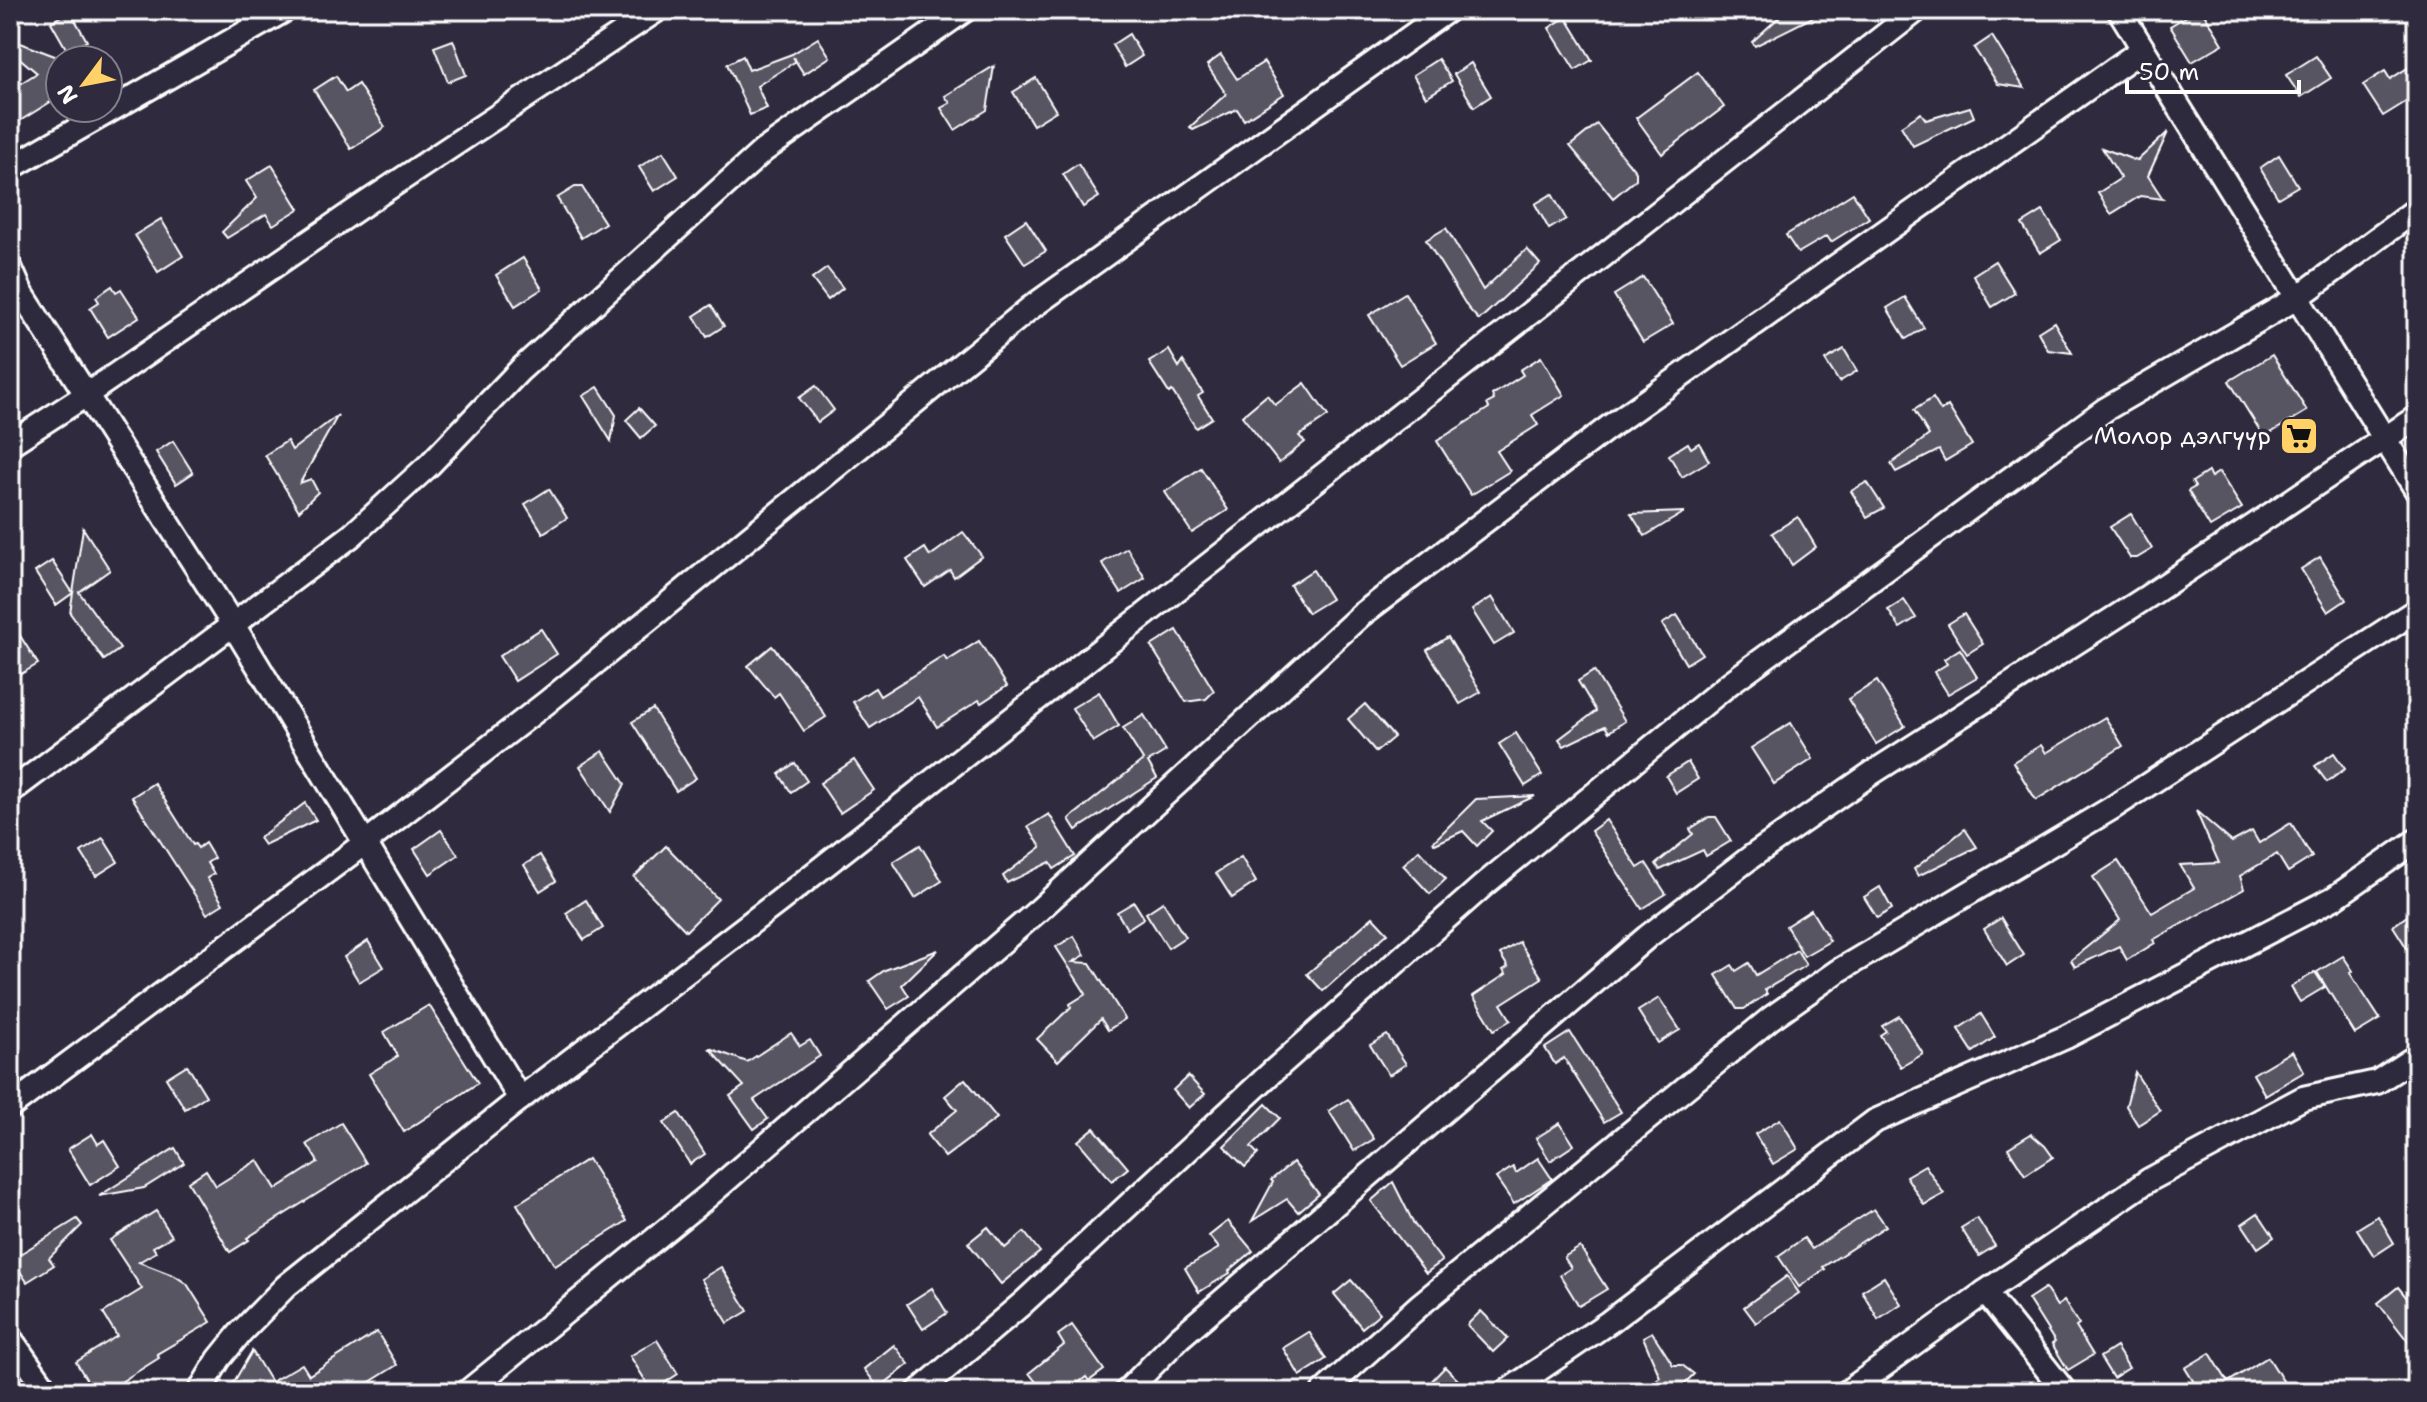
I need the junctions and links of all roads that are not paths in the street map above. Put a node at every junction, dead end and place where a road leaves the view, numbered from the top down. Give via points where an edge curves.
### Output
1 (285, 10) edge
2 (657, 10) edge
3 (965, 10) edge
4 (1448, 10) edge
5 (1917, 10) edge
6 (2119, 10) edge
7 (2143, 49) junction
8 (10, 168) edge
9 (2417, 209) edge
10 (10, 267) edge
11 (2297, 298) junction
12 (86, 395) junction
13 (2417, 417) edge
14 (2385, 439) junction
15 (10, 444) edge
16 (2417, 491) edge
17 (2417, 610) edge
18 (232, 623) junction
19 (10, 792) edge
20 (2417, 840) edge
21 (365, 843) junction
22 (2417, 1056) edge
23 (520, 1099) junction
24 (10, 1107) edge
25 (1985, 1292) junction
26 (10, 1338) edge
27 (48, 1392) edge
28 (199, 1392) edge
29 (467, 1392) edge
30 (918, 1392) edge
31 (1126, 1392) edge
32 (1323, 1392) edge
33 (1506, 1392) edge
34 (1847, 1392) edge
35 (2065, 1392) edge

1 - 8 street
2 - 12 street
3 - 18 street via 763,151 520,370 429,465 351,536
4 - 21 street via 1029,309 707,574
5 - 23 street
6 - 7 street
7 - 11 street
7 - 29 street via 1609,427 1361,615 1040,909 708,1196
9 - 11 street
10 - 12 street
11 - 14 street
11 - 30 street via 2106,409 1730,683 1474,894
12 - 15 street
12 - 18 street
13 - 14 street
14 - 16 street
14 - 31 street via 1751,857 1647,937 1179,1338
17 - 32 street via 2112,808 1838,971 1771,1018 1421,1304
18 - 19 street
18 - 21 street
20 - 33 street via 2334,898 2151,993 2066,1037 1875,1121 1609,1322
21 - 23 street
21 - 24 street
22 - 25 street via 2377,1082 2303,1098 2149,1180
23 - 28 street via 286,1286 241,1332
25 - 34 street
25 - 35 street
26 - 27 street

